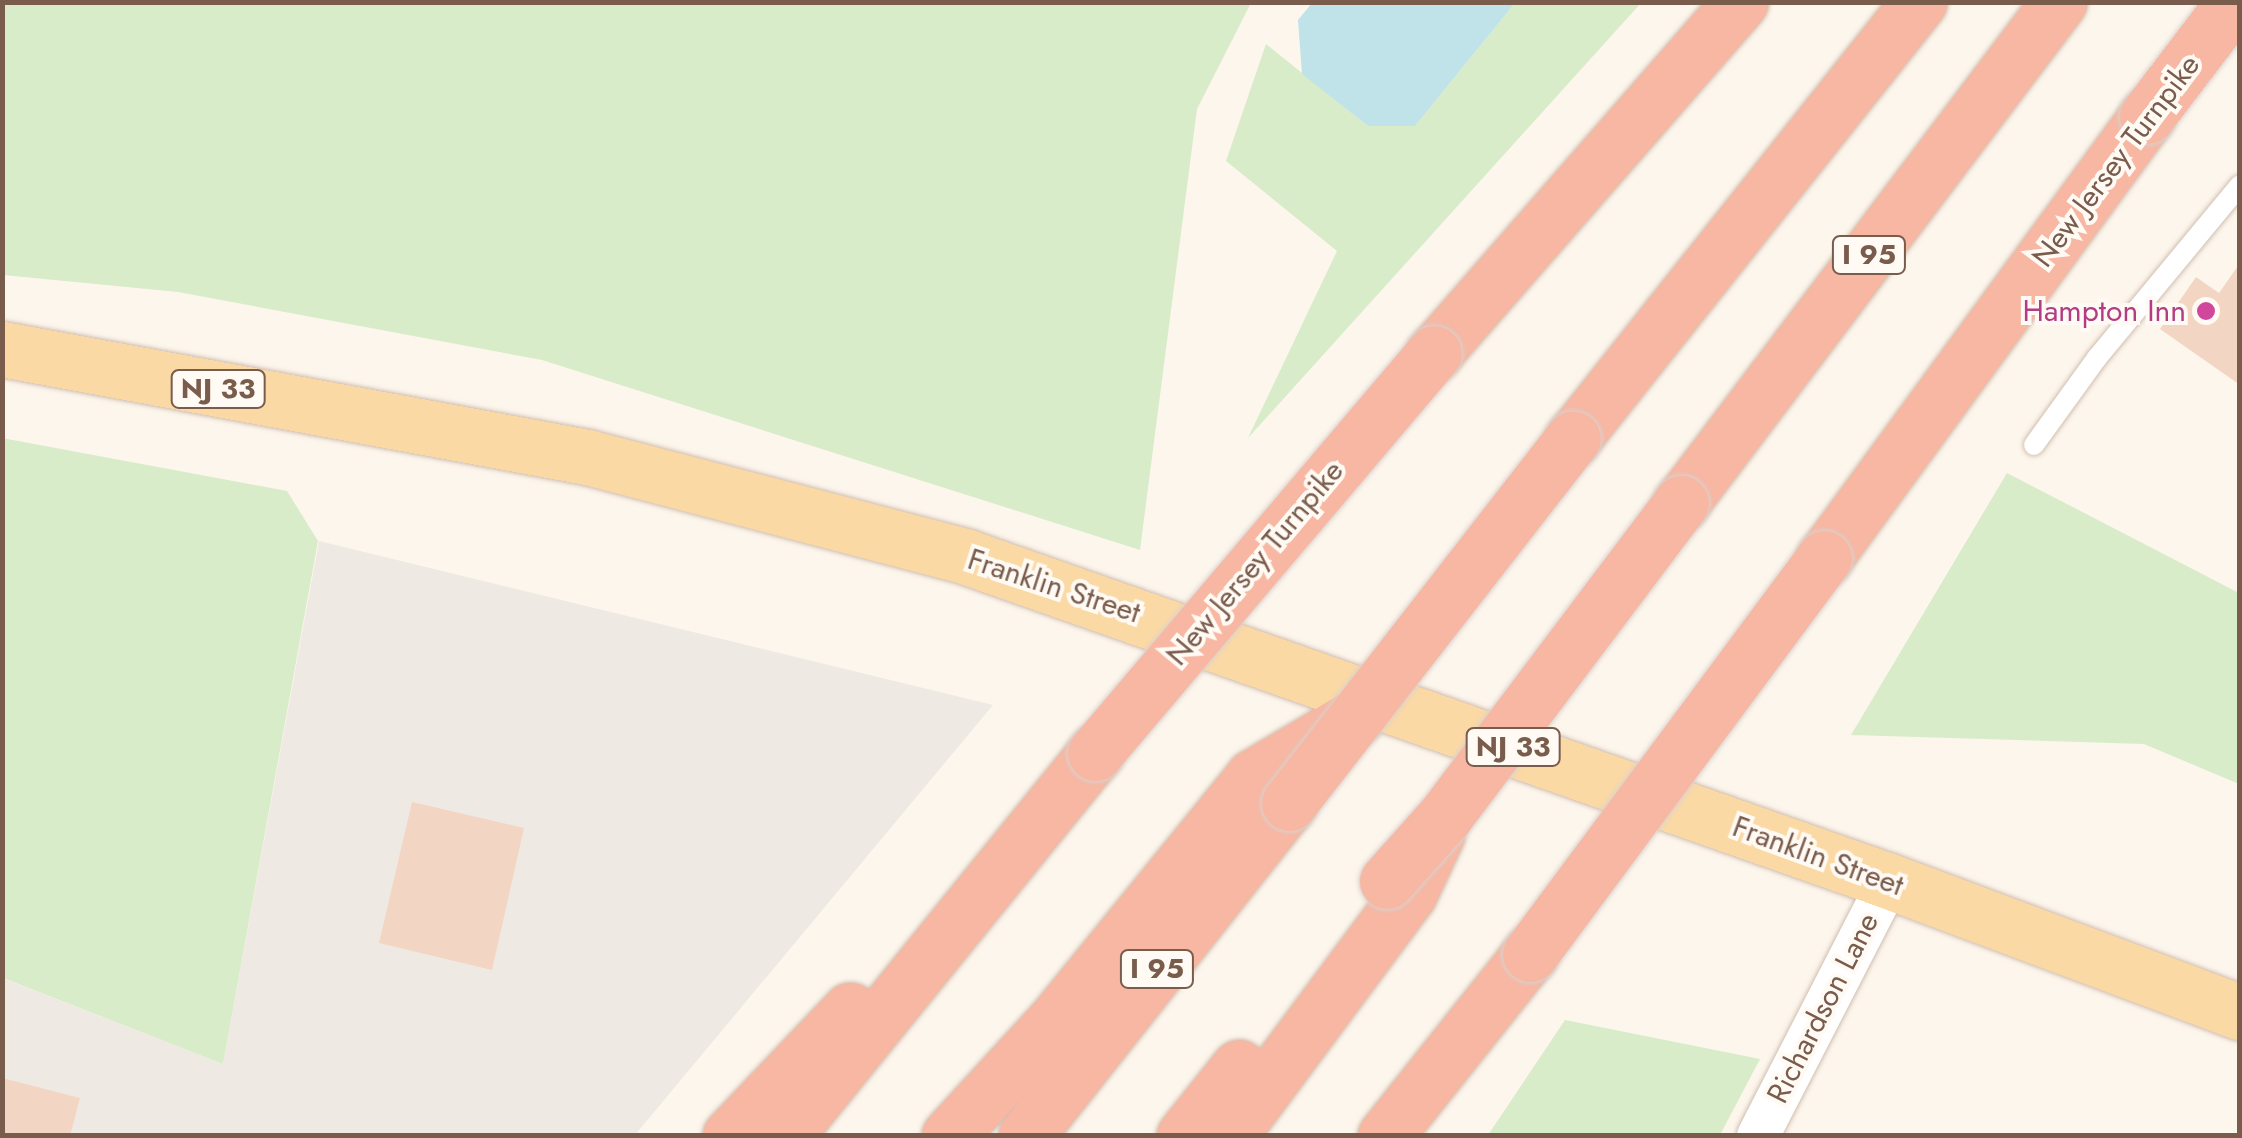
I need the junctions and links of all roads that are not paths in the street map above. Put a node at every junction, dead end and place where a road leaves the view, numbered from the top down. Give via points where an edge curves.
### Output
1 (1740, 2) edge
2 (1919, 2) edge
3 (2234, 2) edge
4 (2057, 4) edge
5 (2240, 185) edge
6 (2, 350) edge
7 (2034, 445) dead end
8 (1271, 790) junction
9 (1006, 865) junction
10 (1889, 881) junction
11 (1398, 888) junction
12 (1530, 954) junction
13 (2240, 1012) edge
14 (730, 1136) edge
15 (785, 1136) edge
16 (949, 1136) edge
17 (1026, 1136) edge
18 (1184, 1136) edge
19 (1229, 1136) edge
20 (1385, 1136) edge
21 (1434, 1136) edge
22 (1758, 1136) edge

1 - 9 highway, New Jersey Turnpike, bridge via 1434,353
2 - 8 highway, I 95, bridge via 1358,715
3 - 12 highway, New Jersey Turnpike, bridge
4 - 11 highway, I 95, bridge
5 - 7 lane
6 - 10 main road, Franklin Street / NJ 33 via 587,457 779,503 1148,617
8 - 16 highway
8 - 17 highway, I 95
9 - 14 highway via 796,1060
9 - 15 highway, New Jersey Turnpike
10 - 13 main road, Franklin Street / NJ 33
10 - 22 street, Richardson Lane
11 - 18 highway, I 95
11 - 19 highway
12 - 20 highway, New Jersey Turnpike
12 - 21 highway

